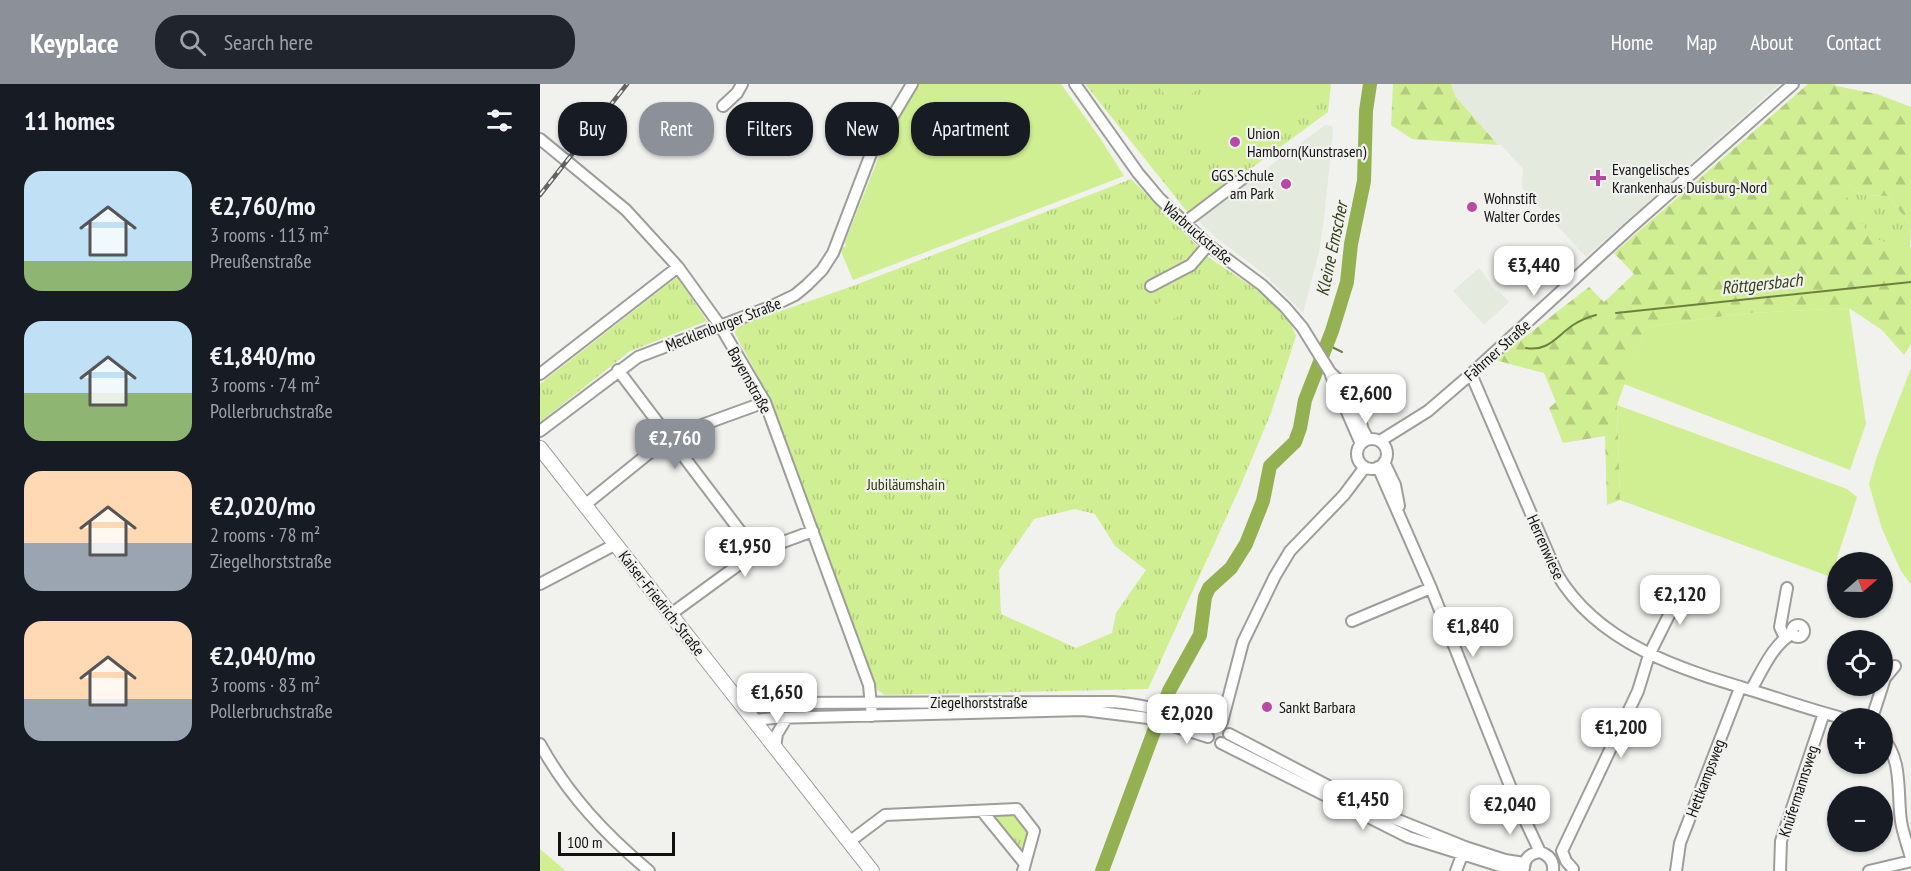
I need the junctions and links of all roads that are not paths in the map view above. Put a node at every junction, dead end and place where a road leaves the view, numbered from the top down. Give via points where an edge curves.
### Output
1 (742, 84) edge
2 (912, 84) edge
3 (1075, 84) edge
4 (1793, 84) edge
5 (723, 106) dead end
6 (540, 139) edge
7 (1242, 179) dead end
8 (1184, 223) junction
9 (1208, 245) junction
10 (678, 267) junction
11 (1151, 286) dead end
12 (719, 324) junction
13 (618, 370) junction
14 (540, 374) edge
15 (1471, 374) junction
16 (765, 402) junction
17 (540, 431) edge
18 (669, 437) junction
19 (1364, 442) junction
20 (1382, 444) junction
21 (540, 447) edge
22 (1362, 464) junction
23 (1381, 464) junction
24 (586, 504) junction
25 (813, 531) junction
26 (616, 544) junction
27 (756, 552) junction
28 (1690, 583) dead end
29 (540, 584) edge
30 (1431, 588) junction
31 (1787, 588) dead end
32 (671, 614) junction
33 (1352, 621) dead end
34 (1649, 655) junction
35 (1895, 666) dead end
36 (1745, 689) junction
37 (872, 703) junction
38 (1875, 708) edge
39 (1824, 713) junction
40 (1827, 714) edge
41 (751, 716) junction
42 (872, 716) junction
43 (786, 719) junction
44 (1221, 722) junction
45 (1208, 732) junction
46 (1225, 739) junction
47 (540, 744) edge
48 (775, 747) junction
49 (1893, 754) edge
50 (982, 811) junction
51 (849, 842) junction
52 (1464, 850) junction
53 (1536, 853) junction
54 (1911, 859) edge
55 (1024, 868) edge
56 (1523, 868) edge
57 (1553, 868) edge
58 (1577, 870) edge
59 (649, 871) edge
60 (872, 871) edge
61 (1456, 871) edge
62 (1676, 871) edge
63 (1780, 871) edge
64 (1869, 871) edge

1 - 5 street
2 - 12 street, Mecklenburger Straße via 872,151 839,240 822,270 795,296
3 - 8 street, Warbruckstraße via 1138,174
4 - 15 street, Fahrner Straße
6 - 10 street, Bayernstraße via 626,210
7 - 8 street
8 - 9 street, Warbruckstraße
9 - 11 street via 1191,265
9 - 19 street, Warbruckstraße via 1285,307 1330,372
10 - 12 street, Bayernstraße
10 - 14 street
12 - 13 street, Mecklenburger Straße via 638,357
12 - 16 street, Bayernstraße
13 - 17 street, Mecklenburger Straße
13 - 18 street
15 - 20 street, Fahrner Straße
15 - 34 street, Herrenwiese via 1566,590 1598,623
16 - 18 street
16 - 25 street, Bayernstraße
18 - 24 street
18 - 27 street
19 - 20 street
19 - 22 street via 1357,451
20 - 23 street via 1386,457
21 - 24 main road, Kaiser-Friedrich-Straße
22 - 23 street
22 - 44 street via 1352,472 1344,495 1290,551 1275,576 1243,642
23 - 30 street via 1392,502
24 - 26 main road, Kaiser-Friedrich-Straße
25 - 27 street
25 - 37 street, Bayernstraße via 869,685
26 - 29 street
26 - 32 main road, Kaiser-Friedrich-Straße
27 - 32 street
28 - 34 street via 1678,597
30 - 33 street
30 - 53 street
31 - 36 street via 1779,627 1789,636
32 - 41 main road, Kaiser-Friedrich-Straße
34 - 36 street, Herrenwiese
34 - 58 street via 1638,690 1562,851 1566,861
35 - 38 street via 1885,678
36 - 39 street, Herrenwiese
36 - 62 street, Hettkampsweg via 1680,843
37 - 41 street, Ziegelhorststraße via 763,703
37 - 42 street, Bayernstraße
37 - 45 street, Ziegelhorststraße via 1113,702 1178,714
39 - 40 street, Herrenwiese
39 - 63 street, Knüfermannsweg via 1781,841
41 - 43 street, Ziegelhorststraße
41 - 48 main road, Kaiser-Friedrich-Straße
42 - 43 street, Ziegelhorststraße
42 - 45 street, Ziegelhorststraße via 1083,710 1148,718
43 - 48 street
44 - 45 street via 1212,723
44 - 46 street, Ziegelhorststraße via 1228,728
45 - 46 street, Ziegelhorststraße via 1214,743
46 - 52 street, Ziegelhorststraße via 1408,837
47 - 59 street via 591,818
48 - 51 main road, Kaiser-Friedrich-Straße
49 - 54 street
50 - 51 street via 885,815
50 - 55 street
50 - 55 street via 1017,809 1034,831
51 - 60 main road, Kaiser-Friedrich-Straße
52 - 56 street, Ziegelhorststraße
52 - 61 street
53 - 56 street, Ziegelhorststraße
53 - 57 street via 1550,858
54 - 64 street
57 - 58 street

